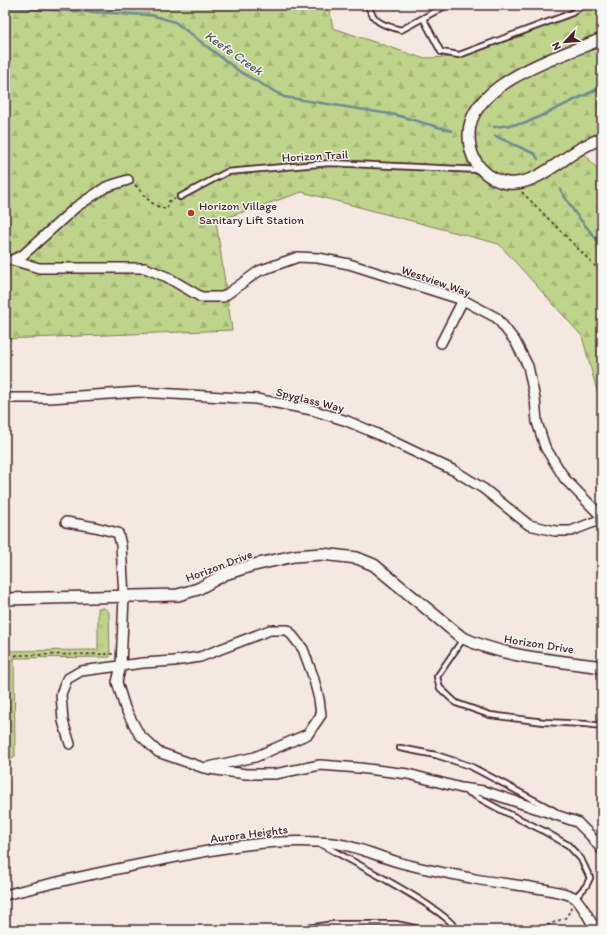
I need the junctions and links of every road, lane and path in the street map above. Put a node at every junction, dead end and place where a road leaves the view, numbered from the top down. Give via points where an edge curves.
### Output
1 (368, 5) edge
2 (447, 5) edge
3 (583, 5) edge
4 (423, 18) junction
5 (602, 39) edge
6 (602, 139) edge
7 (481, 170) junction
8 (128, 180) joint
9 (515, 183) junction
10 (180, 196) joint
11 (602, 273) edge
12 (463, 300) junction
13 (441, 343) dead end
14 (5, 398) edge
15 (602, 518) edge
16 (66, 522) dead end
17 (124, 596) junction
18 (5, 599) edge
19 (464, 638) junction
20 (122, 654) junction
21 (121, 666) junction
22 (602, 667) edge
23 (5, 676) edge
24 (5, 689) edge
25 (5, 713) edge
26 (602, 726) edge
27 (70, 744) dead end
28 (400, 748) dead end
29 (204, 768) junction
30 (460, 788) junction
31 (572, 821) junction
32 (318, 842) junction
33 (602, 850) edge
34 (5, 895) edge
35 (575, 898) junction
36 (294, 930) edge
37 (424, 930) edge
38 (456, 930) edge
39 (536, 930) edge
40 (596, 930) edge

1 - 4 lane via 379,23 401,30
2 - 4 lane
3 - 4 lane via 572,13 459,55 441,52
5 - 7 street via 524,72 486,97 475,111 469,130 472,156
6 - 9 street via 569,155 543,173
7 - 9 street via 495,180
7 - 10 lane, Horizon Trail via 330,162 228,172
8 - 10 path via 160,208 167,209 169,200
8 - 12 street, Westview Way via 106,187 76,207 23,255 12,260 39,268 145,268 167,277 201,297 223,297 259,271 298,257 318,258 349,264
9 - 11 path
12 - 13 street
12 - 15 street, Westview Way via 497,318 515,340 528,366 537,422 545,447 565,479
14 - 15 street, Spyglass Way via 140,392 256,399 312,410 375,433 454,471 484,489 530,525 555,531 571,531
16 - 17 street via 118,533
17 - 18 street, Horizon Drive
17 - 19 street, Horizon Drive via 178,595 198,589 225,574 294,556 322,554 357,558 374,564
17 - 20 street
19 - 22 street, Horizon Drive via 502,652
19 - 26 lane via 437,677 440,688 456,703 490,715
20 - 21 street
20 - 23 path via 17,655 12,657
21 - 27 street via 81,671 67,679 62,701 63,721
21 - 29 street via 117,682 125,708 139,734 158,752
21 - 29 street via 200,656 270,630 288,630 303,649 313,676 321,715 308,734 255,757
24 - 25 path via 9,708
28 - 31 lane via 436,755 470,766
29 - 30 street via 246,774 275,774 320,765 359,768 408,774
30 - 31 street via 484,791
30 - 35 lane via 568,845 581,859 590,878
31 - 33 street via 577,822
32 - 34 street, Aurora Heights via 261,843 209,851 57,881
32 - 35 street, Aurora Heights via 350,847 404,864 483,881 562,893
32 - 38 lane via 421,900 449,920
35 - 39 path via 567,917
35 - 40 street
36 - 37 lane via 334,924 396,924

